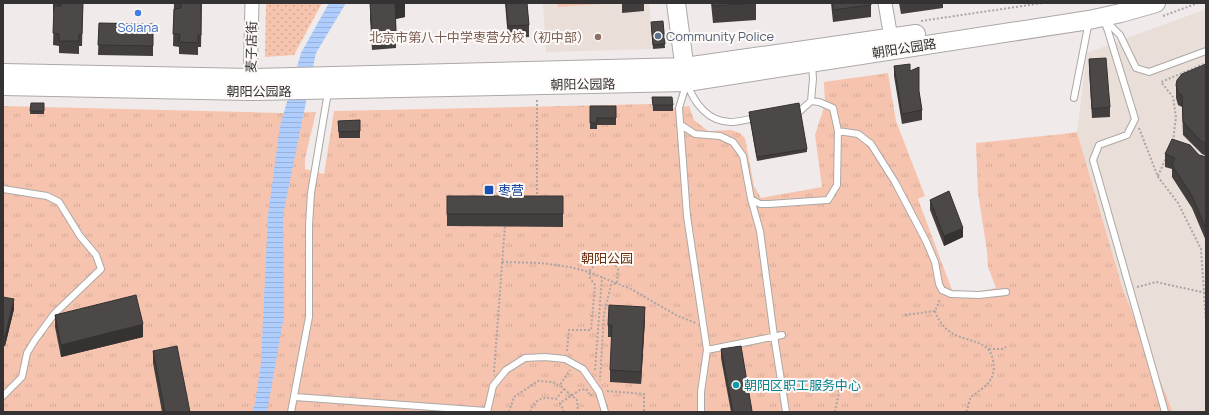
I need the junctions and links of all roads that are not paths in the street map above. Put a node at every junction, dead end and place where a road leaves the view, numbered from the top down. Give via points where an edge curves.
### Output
1 (252, 3) edge
2 (676, 3) edge
3 (885, 3) edge
4 (1119, 3) edge
5 (1156, 3) edge
6 (1096, 18) junction
7 (891, 38) junction
8 (1206, 51) edge
9 (812, 62) junction
10 (3, 73) edge
11 (686, 74) junction
12 (250, 85) junction
13 (3, 86) edge
14 (326, 86) junction
15 (1074, 98) dead end
16 (811, 101) junction
17 (785, 113) edge
18 (762, 117) edge
19 (681, 125) junction
20 (838, 131) junction
21 (3, 189) edge
22 (751, 199) junction
23 (1006, 292) dead end
24 (782, 335) dead end
25 (774, 336) junction
26 (707, 350) junction
27 (3, 396) edge
28 (295, 397) junction
29 (291, 412) edge
30 (487, 412) edge
31 (605, 412) edge
32 (701, 412) edge
33 (786, 412) edge
34 (1165, 412) edge

1 - 12 street, 麦子店街
2 - 11 main road
3 - 7 street
4 - 7 main road, 朝阳公园路
5 - 6 main road, 朝阳公园路
6 - 8 lane via 1120,35 1136,68 1142,70 1149,72
6 - 9 main road, 朝阳公园路
6 - 15 lane
6 - 34 lane via 1108,31 1135,118 1127,135 1099,145 1093,160
7 - 11 main road, 朝阳公园路
9 - 11 main road, 朝阳公园路
9 - 16 lane
10 - 12 main road, 朝阳公园路
11 - 14 main road, 朝阳公园路
11 - 14 main road, 朝阳公园路 via 538,85
11 - 18 lane via 692,97 702,110 716,119 731,122
11 - 19 lane via 679,108
12 - 13 main road, 朝阳公园路
12 - 14 main road, 朝阳公园路
14 - 28 lane via 311,193 309,317
16 - 17 lane via 800,110
16 - 20 lane via 833,108
19 - 22 lane via 694,134 720,136 733,142 743,156
19 - 26 lane via 687,216
20 - 22 lane via 837,184 828,200 760,204
20 - 23 lane via 858,134 871,144 895,182 926,241 935,262 942,290 951,294 979,296
21 - 27 lane via 47,196 59,202 80,236 96,255 101,269 54,314 27,353 22,377
22 - 25 lane via 760,231
24 - 25 lane
25 - 26 lane
25 - 33 lane
26 - 32 lane
28 - 29 lane
28 - 30 lane
30 - 31 lane via 493,386 506,370 525,358 545,357 565,360 582,369 595,386

